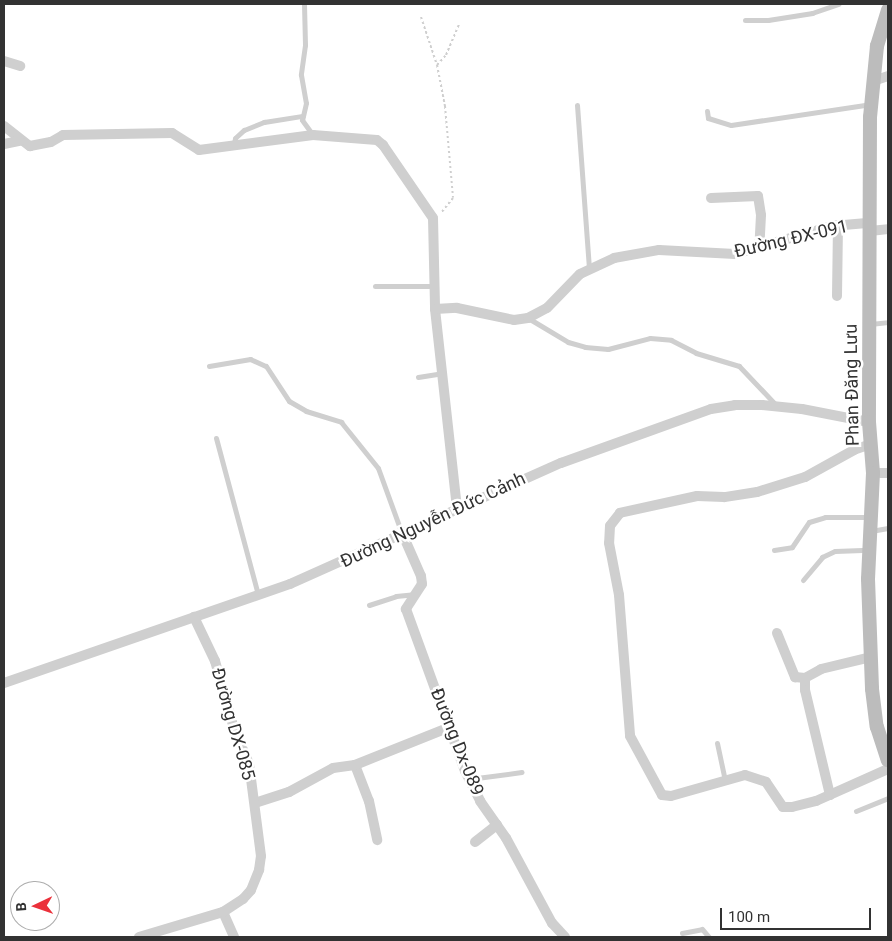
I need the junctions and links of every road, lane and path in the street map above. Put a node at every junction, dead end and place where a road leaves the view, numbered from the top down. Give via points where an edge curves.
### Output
1 (304, 4) edge
2 (838, 4) edge
3 (888, 10) edge
4 (421, 16) dead end
5 (745, 20) dead end
6 (459, 25) dead end
7 (4, 61) edge
8 (437, 64) junction
9 (20, 66) dead end
10 (888, 76) edge
11 (872, 82) junction
12 (871, 104) junction
13 (577, 105) dead end
14 (707, 111) dead end
15 (303, 116) junction
16 (4, 126) edge
17 (313, 136) junction
18 (20, 141) junction
19 (4, 144) edge
20 (233, 147) junction
21 (711, 198) dead end
22 (433, 222) junction
23 (838, 226) junction
24 (870, 227) junction
25 (888, 229) edge
26 (759, 248) junction
27 (590, 269) junction
28 (375, 286) dead end
29 (433, 286) junction
30 (837, 296) dead end
31 (435, 309) junction
32 (528, 318) junction
33 (888, 322) edge
34 (870, 324) junction
35 (209, 366) dead end
36 (442, 373) junction
37 (418, 377) dead end
38 (778, 407) junction
39 (869, 422) junction
40 (216, 438) dead end
41 (871, 444) junction
42 (873, 473) junction
43 (888, 473) edge
44 (456, 509) junction
45 (871, 524) junction
46 (888, 528) edge
47 (403, 535) junction
48 (774, 550) dead end
49 (869, 550) junction
50 (803, 580) dead end
51 (416, 594) junction
52 (258, 595) junction
53 (369, 605) dead end
54 (194, 617) junction
55 (777, 633) dead end
56 (870, 657) junction
57 (805, 678) junction
58 (4, 683) edge
59 (450, 727) junction
60 (884, 733) edge
61 (717, 743) dead end
62 (888, 760) edge
63 (355, 764) junction
64 (888, 769) edge
65 (522, 772) dead end
66 (469, 779) junction
67 (726, 780) junction
68 (830, 795) junction
69 (888, 798) edge
70 (255, 803) junction
71 (856, 812) dead end
72 (497, 825) junction
73 (377, 840) dead end
74 (476, 842) dead end
75 (223, 912) junction
76 (682, 933) dead end
77 (139, 937) edge
78 (234, 937) edge
79 (565, 937) edge
80 (709, 937) edge

1 - 15 lane via 305,46 301,75 306,103
2 - 5 lane via 812,13
3 - 11 street, Phan Đăng Lưu via 877,46
4 - 8 path
6 - 8 path via 446,55
7 - 9 street
8 - 22 path via 445,106 453,198
10 - 11 street
11 - 12 street, Phan Đăng Lưu
12 - 14 lane via 731,125 708,118
12 - 24 street, Phan Đăng Lưu
13 - 27 lane
15 - 17 lane
15 - 20 lane via 264,122 244,130 235,138
16 - 18 street via 15,131
17 - 20 street
17 - 22 street via 376,140 383,144
18 - 19 street
18 - 20 street via 30,146 51,142 63,135 172,133 199,150
21 - 26 street via 758,196 761,215
22 - 29 street
23 - 24 street, Đường ĐX-091
23 - 26 street, Đường ĐX-091 via 790,236
23 - 30 street
24 - 25 street, Đường ĐX-091
24 - 34 street, Phan Đăng Lưu
26 - 27 street, Đường ĐX-091 via 736,254 659,250 614,258
27 - 32 street, Đường ĐX-091 via 580,274 547,308
28 - 29 lane
29 - 31 street
31 - 32 street via 457,308 514,320
31 - 36 street
32 - 38 lane via 568,342 585,347 608,349 650,338 671,340 696,353 739,366
33 - 34 lane
34 - 39 street, Phan Đăng Lưu
35 - 47 lane via 250,359 266,366 289,401 306,411 341,422 378,468
36 - 37 lane
36 - 44 street
38 - 39 street, Đường Nguyễn Đức Cảnh
38 - 44 street, Đường Nguyễn Đức Cảnh via 735,405 711,409 560,463
39 - 41 street, Phan Đăng Lưu
40 - 52 lane
41 - 42 street, Phan Đăng Lưu
41 - 67 street via 805,477 757,492 724,497 697,496 620,513 610,526 609,543 619,595 630,736 662,795 671,796
42 - 43 street
42 - 45 street, Phan Đăng Lưu
44 - 47 street, Đường Nguyễn Đức Cảnh
45 - 46 lane
45 - 48 lane via 825,517 809,522 792,547
45 - 49 street, Phan Đăng Lưu
47 - 51 street, Đường Dx-089 via 422,576 421,589
47 - 52 street, Đường Nguyễn Đức Cảnh
49 - 50 lane via 835,551 822,557
49 - 56 street, Phan Đăng Lưu
51 - 53 lane via 396,596
51 - 59 street, Đường Dx-089 via 406,608
52 - 54 street, Đường Nguyễn Đức Cảnh
54 - 58 street, Đường Nguyễn Đức Cảnh
54 - 70 street, Đường DX-085 via 215,661 234,729 249,764
55 - 57 street via 795,677
56 - 57 street via 821,669
56 - 60 street, Phan Đăng Lưu
57 - 68 street via 805,690
59 - 63 street
59 - 66 street, Đường Dx-089
60 - 62 street, Phan Đăng Lưu
61 - 67 lane
63 - 70 street via 333,768 289,792
63 - 73 street via 370,801
64 - 68 street
65 - 66 lane
66 - 72 street, Đường Dx-089
67 - 68 street via 746,774 766,782 783,807
69 - 71 lane
70 - 75 street, Đường DX-085 via 261,856 259,870 251,890
72 - 74 street
72 - 79 street, Đường Dx-089 via 552,923
75 - 77 street, Đường DX-085
75 - 78 street
76 - 80 lane via 702,929

